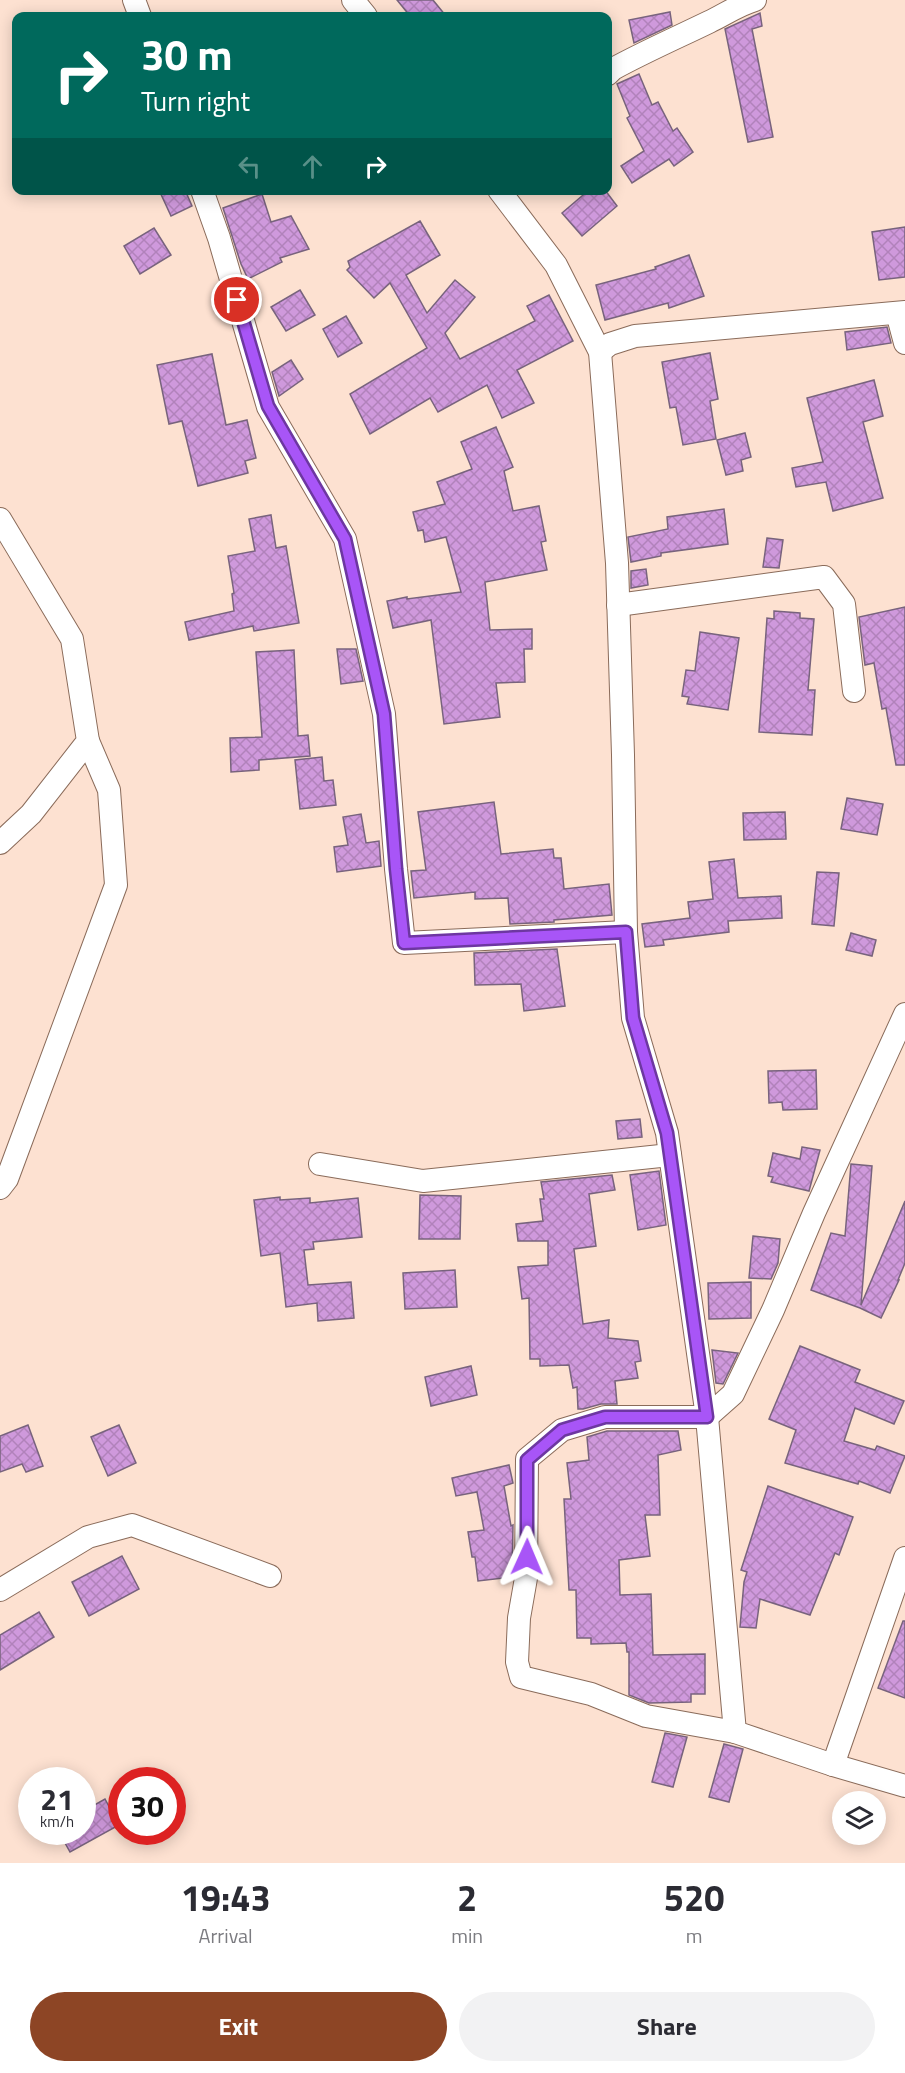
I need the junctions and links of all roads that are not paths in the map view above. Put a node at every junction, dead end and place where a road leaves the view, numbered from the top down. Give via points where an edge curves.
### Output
1 (353, 0) edge
2 (755, 0) edge
3 (363, 12) edge
4 (612, 70) edge
5 (204, 195) edge
6 (503, 195) edge
7 (901, 312) edge
8 (905, 343) edge
9 (600, 352) junction
10 (0, 519) edge
11 (618, 605) junction
12 (854, 691) dead end
13 (88, 741) junction
14 (0, 843) edge
15 (626, 932) junction
16 (905, 1014) edge
17 (670, 1155) junction
18 (320, 1164) dead end
19 (0, 1188) edge
20 (707, 1417) junction
21 (905, 1558) edge
22 (270, 1576) dead end
23 (0, 1590) edge
24 (735, 1731) junction
25 (833, 1765) junction
26 (905, 1786) edge

1 - 3 street
2 - 4 street
5 - 15 street via 268,406 345,539 384,714 404,943
6 - 9 street via 556,265
7 - 8 street
7 - 9 street via 635,336 610,344
9 - 11 street
10 - 13 street via 72,639
11 - 12 street via 824,577 844,604
11 - 15 street
13 - 14 street via 31,814
13 - 19 street via 109,790 116,885 7,1179
15 - 17 street via 633,1018
16 - 20 street via 732,1394
17 - 18 street via 423,1181
17 - 20 street
20 - 24 street
20 - 24 street via 605,1417 562,1430 527,1460 526,1578 517,1662 521,1677 591,1694 646,1716
21 - 25 street
22 - 23 street via 132,1525 88,1537
24 - 25 street
25 - 26 street

